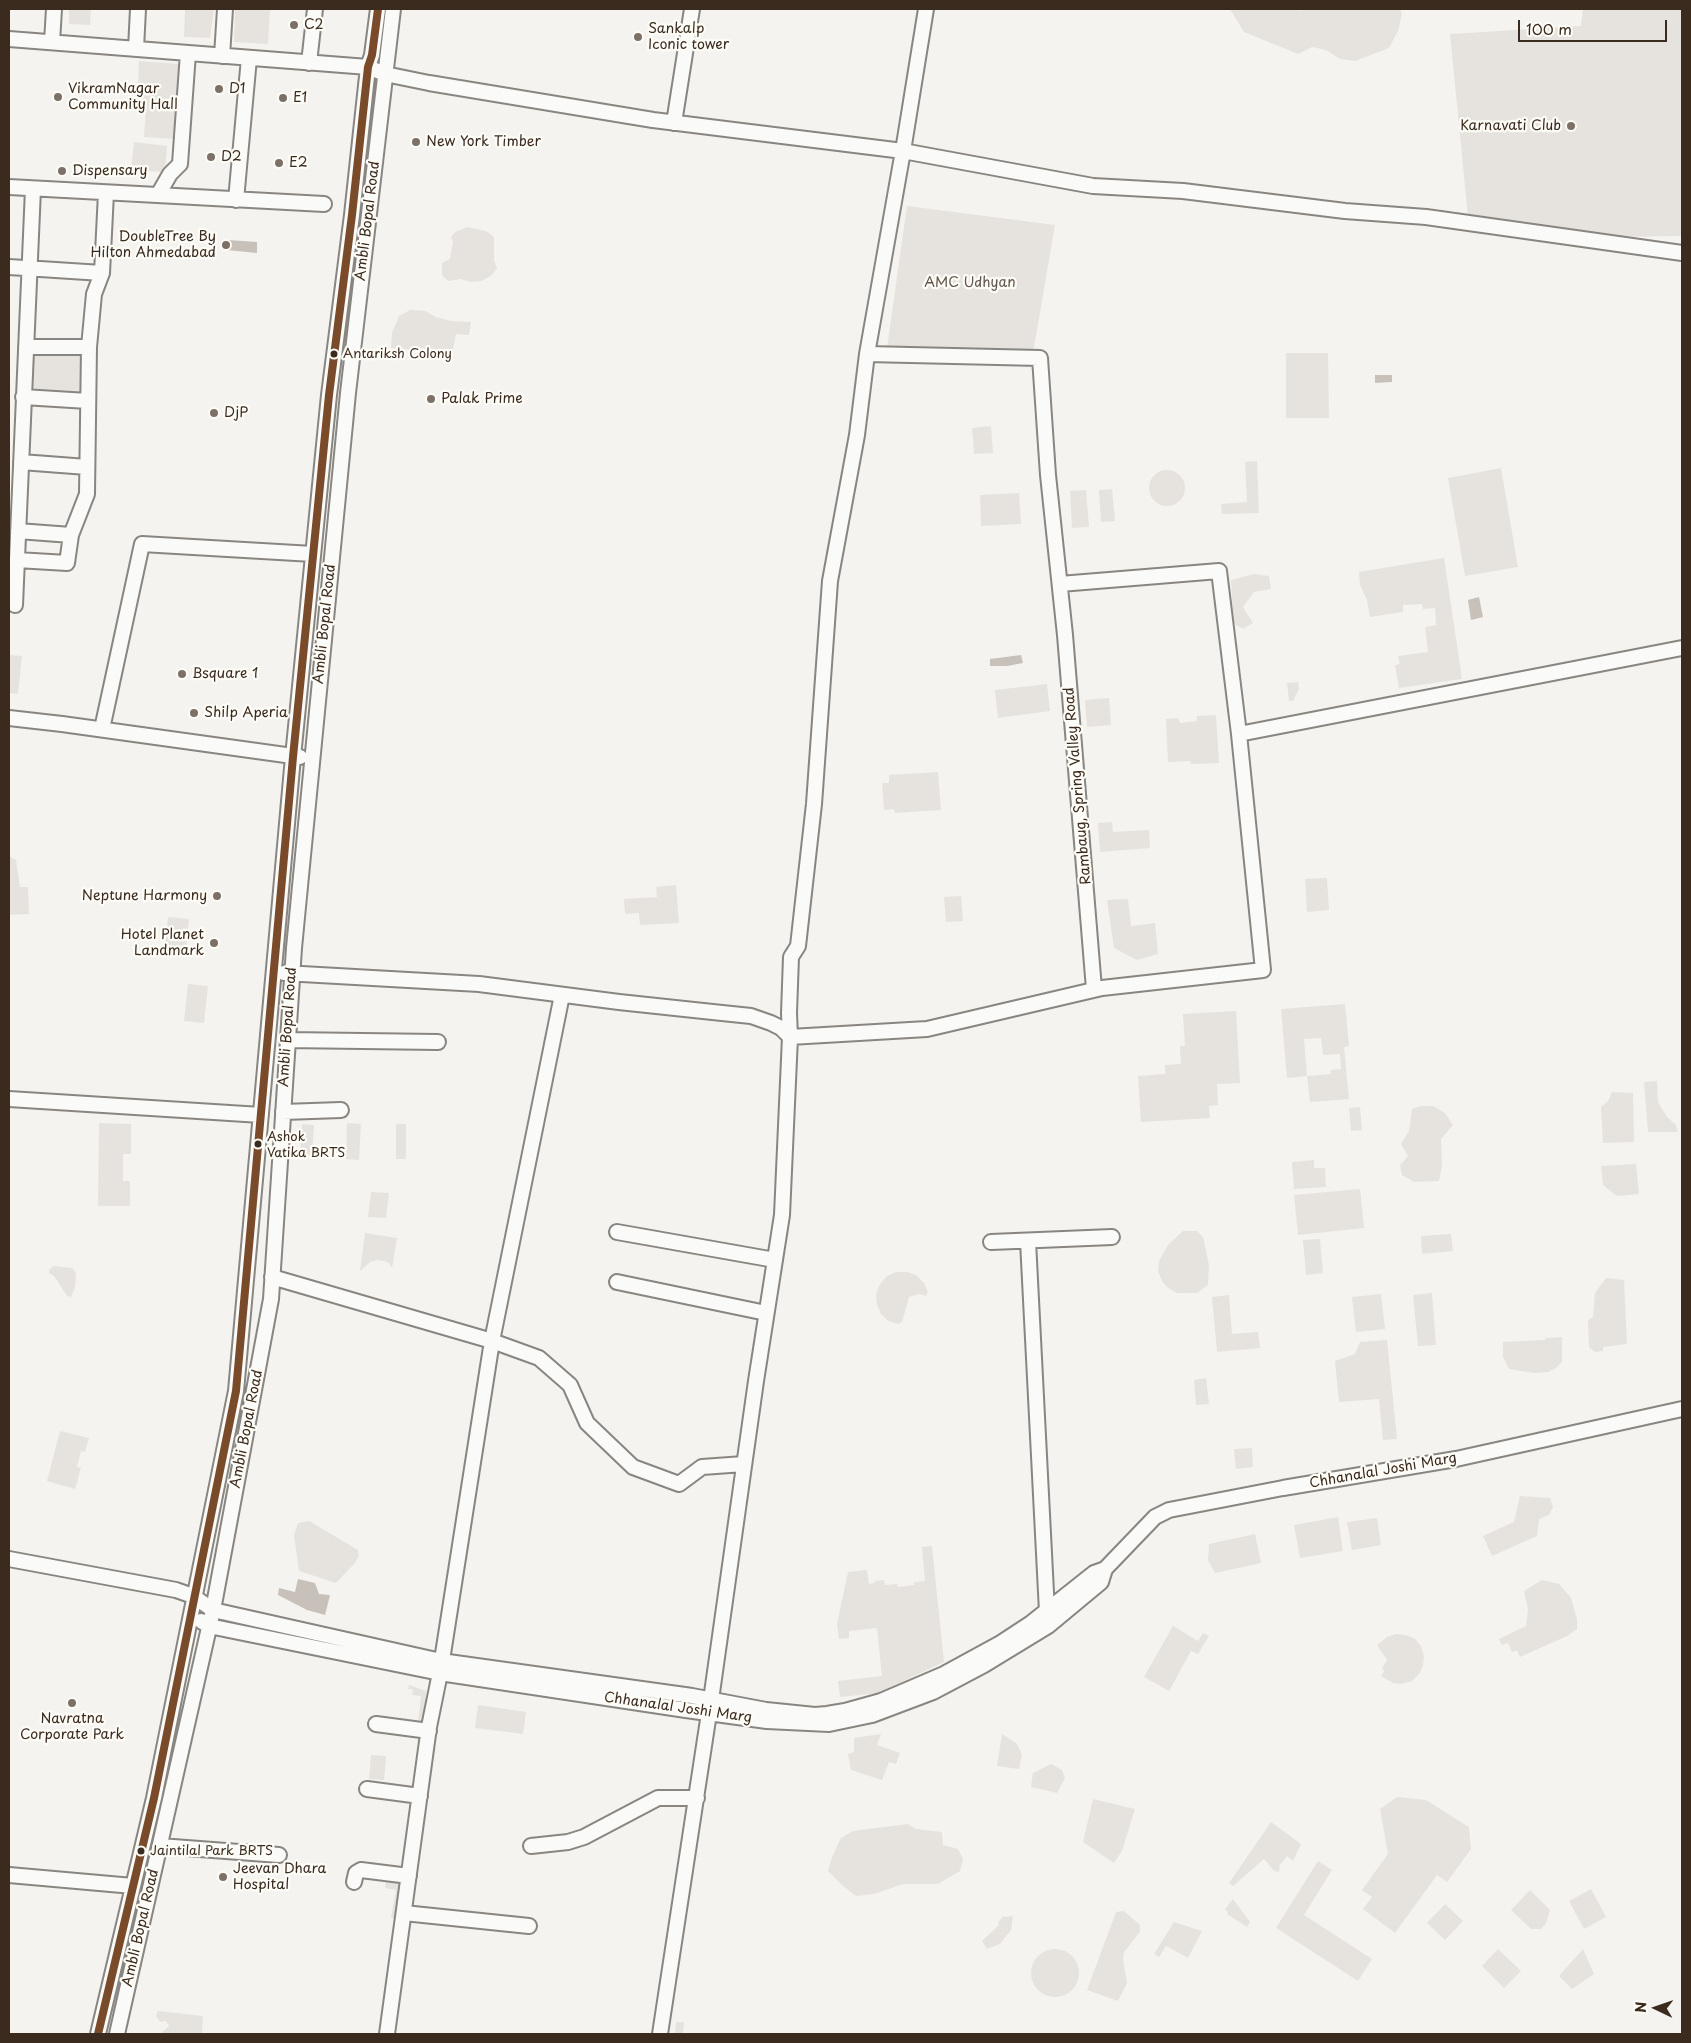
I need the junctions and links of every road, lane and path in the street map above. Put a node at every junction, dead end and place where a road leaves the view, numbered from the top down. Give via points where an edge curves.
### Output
1 (54, 9) edge
2 (138, 9) edge
3 (225, 9) edge
4 (315, 9) edge
5 (378, 9) edge
6 (393, 9) edge
7 (692, 9) edge
8 (926, 9) edge
9 (9, 39) edge
10 (52, 42) junction
11 (136, 49) junction
12 (188, 53) junction
13 (222, 56) junction
14 (249, 58) junction
15 (309, 63) junction
16 (368, 67) junction
17 (385, 74) junction
18 (674, 123) junction
19 (903, 151) junction
20 (9, 187) edge
21 (33, 188) junction
22 (106, 192) junction
23 (158, 195) junction
24 (236, 200) junction
25 (324, 204) dead end
26 (1682, 252) edge
27 (9, 267) edge
28 (29, 269) junction
29 (102, 273) junction
30 (26, 347) junction
31 (89, 347) junction
32 (867, 354) junction
33 (88, 401) junction
34 (18, 406) edge
35 (15, 438) edge
36 (21, 462) junction
37 (87, 467) junction
38 (18, 531) junction
39 (70, 535) junction
40 (313, 554) junction
41 (17, 560) junction
42 (1060, 584) junction
43 (15, 605) dead end
44 (1682, 648) edge
45 (9, 718) edge
46 (102, 729) junction
47 (1238, 734) junction
48 (293, 756) junction
49 (312, 758) junction
50 (274, 973) junction
51 (292, 973) junction
52 (1094, 989) junction
53 (562, 995) junction
54 (790, 1037) junction
55 (287, 1040) junction
56 (438, 1042) dead end
57 (9, 1099) edge
58 (341, 1110) dead end
59 (283, 1112) junction
60 (261, 1115) junction
61 (617, 1232) dead end
62 (1112, 1237) dead end
63 (1028, 1241) junction
64 (991, 1242) dead end
65 (775, 1260) junction
66 (272, 1277) junction
67 (617, 1282) dead end
68 (766, 1313) junction
69 (492, 1342) junction
70 (1682, 1409) edge
71 (744, 1464) junction
72 (9, 1559) edge
73 (1105, 1570) junction
74 (176, 1590) junction
75 (194, 1596) junction
76 (213, 1610) junction
77 (1047, 1612) junction
78 (190, 1613) junction
79 (208, 1626) junction
80 (440, 1667) junction
81 (710, 1707) junction
82 (836, 1718) junction
83 (376, 1724) dead end
84 (429, 1731) junction
85 (368, 1789) dead end
86 (420, 1796) junction
87 (696, 1798) junction
88 (160, 1846) junction
89 (530, 1846) dead end
90 (279, 1855) dead end
91 (9, 1875) edge
92 (409, 1876) junction
93 (354, 1882) dead end
94 (133, 1886) junction
95 (404, 1913) junction
96 (530, 1926) dead end
97 (98, 2034) edge
98 (117, 2034) edge
99 (387, 2034) edge
100 (660, 2034) edge

1 - 10 street
2 - 11 street
3 - 13 street
4 - 15 street
5 - 16 street, Ambli Bopal Road
6 - 17 street, Ambli Bopal Road
7 - 18 street
8 - 19 street
9 - 10 street
10 - 11 street
11 - 12 street
12 - 13 street
12 - 23 street via 180,164
13 - 14 street
14 - 15 street
14 - 24 street
15 - 16 street
16 - 17 street
16 - 40 street, Ambli Bopal Road
17 - 18 street
17 - 49 street, Ambli Bopal Road via 348,393
18 - 19 street
19 - 26 street via 1093,186 1184,191 1426,218
19 - 32 street
20 - 21 street
21 - 22 street
21 - 28 street
22 - 23 street
22 - 29 street
23 - 24 street
24 - 25 street
27 - 28 street
28 - 29 street
28 - 30 street
29 - 31 street via 94,294
30 - 31 street
30 - 34 street
31 - 33 street
32 - 42 street, Rambaug, Spring Valley Road via 1040,358
32 - 54 street via 857,435 830,581 814,804 798,946 791,957
33 - 34 street
33 - 37 street
34 - 35 street
35 - 36 street
36 - 37 street
36 - 38 street
37 - 39 street via 86,494
38 - 39 street
38 - 41 street
39 - 41 street via 67,562
40 - 46 street via 142,544
40 - 48 street, Ambli Bopal Road
41 - 43 street
42 - 47 street via 1218,571
42 - 52 street, Rambaug, Spring Valley Road
44 - 47 street
45 - 46 street
46 - 48 street
47 - 52 street via 1262,970
48 - 49 street
48 - 50 street, Ambli Bopal Road
49 - 51 street, Ambli Bopal Road
50 - 51 street
50 - 60 street, Ambli Bopal Road
51 - 53 street via 479,984
51 - 55 street, Ambli Bopal Road
52 - 54 street via 927,1029
53 - 54 street via 751,1016 776,1025
53 - 69 street
54 - 65 street via 782,1215
55 - 56 street
55 - 59 street, Ambli Bopal Road
57 - 60 street
58 - 59 street
59 - 66 street, Ambli Bopal Road
60 - 75 street, Ambli Bopal Road via 236,1391
61 - 65 street
62 - 63 street
63 - 64 street
63 - 77 street
65 - 68 street
66 - 69 street
66 - 76 street, Ambli Bopal Road
67 - 68 street
68 - 71 street
69 - 71 street via 539,1358 570,1385 587,1423 634,1466 679,1484 702,1467
69 - 80 street
70 - 73 street, Chhanalal Joshi Marg via 1456,1459 1177,1507 1155,1518
71 - 81 street
72 - 74 street
73 - 77 street, Chhanalal Joshi Marg via 1094,1573
73 - 82 street, Chhanalal Joshi Marg via 1095,1588 1048,1626 984,1665 933,1692 872,1715
74 - 75 street
74 - 78 street
75 - 76 street
75 - 78 street, Ambli Bopal Road
76 - 79 street, Ambli Bopal Road
76 - 80 street, Chhanalal Joshi Marg
77 - 82 street, Chhanalal Joshi Marg via 1000,1644 944,1674
78 - 79 street
78 - 94 street, Ambli Bopal Road via 154,1798
79 - 80 street, Chhanalal Joshi Marg
79 - 88 street, Ambli Bopal Road
80 - 81 street, Chhanalal Joshi Marg
80 - 84 street
81 - 82 street, Chhanalal Joshi Marg via 784,1722
81 - 87 street
83 - 84 street
84 - 86 street
85 - 86 street
86 - 92 street
87 - 89 street via 658,1798 584,1837
87 - 100 street
88 - 90 street
88 - 98 street, Ambli Bopal Road
91 - 94 street
92 - 93 street via 361,1870
92 - 95 street
94 - 97 street, Ambli Bopal Road
95 - 96 street
95 - 99 street

